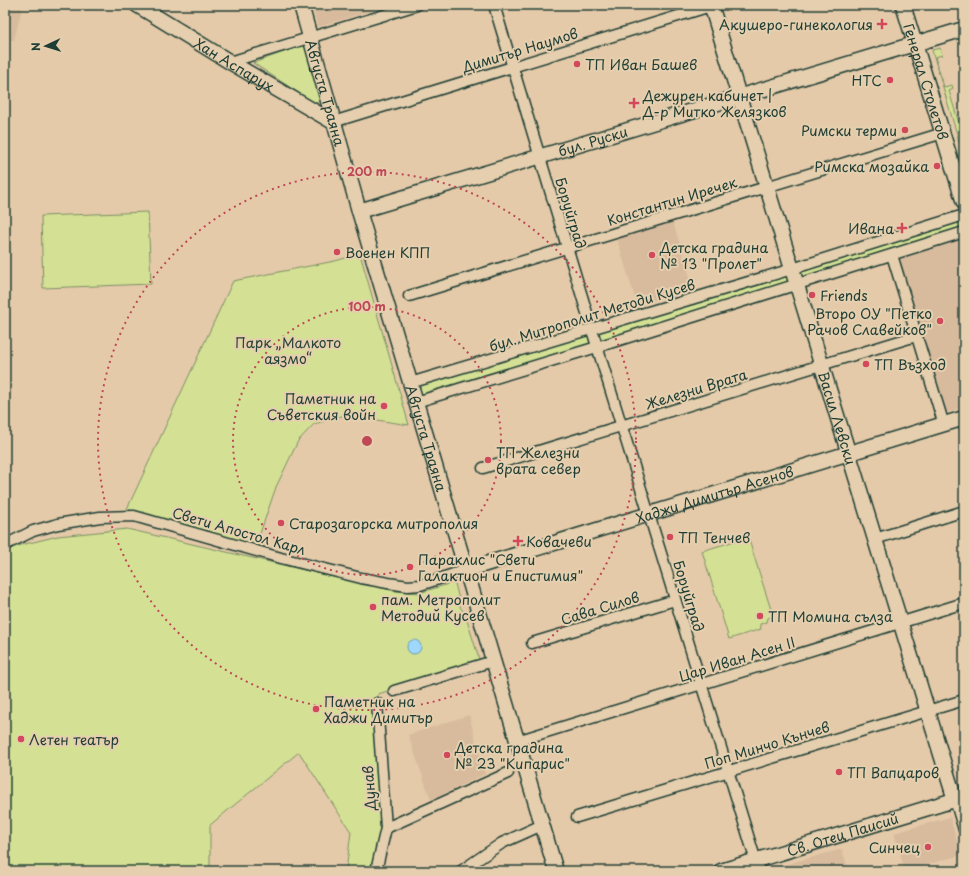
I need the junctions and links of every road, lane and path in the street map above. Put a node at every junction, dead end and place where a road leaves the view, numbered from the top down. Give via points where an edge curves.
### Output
1 (137, 5) edge
2 (301, 5) edge
3 (417, 5) edge
4 (494, 5) edge
5 (712, 5) edge
6 (903, 5) edge
7 (964, 29) edge
8 (311, 37) junction
9 (915, 44) junction
10 (230, 62) junction
11 (512, 67) junction
12 (739, 97) junction
13 (333, 122) junction
14 (942, 133) junction
15 (539, 157) junction
16 (767, 187) junction
17 (964, 203) edge
18 (359, 211) junction
19 (964, 215) edge
20 (964, 232) edge
21 (567, 248) junction
22 (892, 256) junction
23 (792, 269) junction
24 (797, 285) junction
25 (409, 296) dead end
26 (587, 313) dead end
27 (592, 330) junction
28 (916, 336) junction
29 (597, 347) junction
30 (821, 365) junction
31 (410, 383) junction
32 (416, 402) junction
33 (964, 418) edge
34 (944, 425) junction
35 (621, 426) junction
36 (848, 454) junction
37 (483, 468) dead end
38 (964, 511) edge
39 (649, 515) junction
40 (874, 539) junction
41 (5, 545) edge
42 (466, 570) junction
43 (675, 600) junction
44 (964, 604) edge
45 (900, 623) junction
46 (532, 643) dead end
47 (493, 661) junction
48 (701, 685) junction
49 (394, 691) dead end
50 (964, 700) edge
51 (377, 703) dead end
52 (927, 711) junction
53 (517, 741) junction
54 (728, 771) junction
55 (508, 773) dead end
56 (959, 798) edge
57 (578, 817) dead end
58 (542, 825) junction
59 (386, 828) junction
60 (964, 830) edge
61 (758, 866) edge
62 (376, 871) edge
63 (462, 871) edge
64 (556, 871) edge
65 (722, 871) edge

1 - 10 street, Хан Аспарух
2 - 8 street, Августа Траяна
3 - 8 street
4 - 11 street, Боруйград
5 - 11 street, Димитър Наумов
5 - 12 street, Васил Левски
6 - 9 street, Генерал Столетов
7 - 9 street, бул. Руски
8 - 10 street
8 - 13 street, Августа Траяна
9 - 12 street, бул. Руски
9 - 14 street, Генерал Столетов
10 - 13 street, Хан Аспарух
11 - 13 street, Димитър Наумов
11 - 15 street, Боруйград
12 - 15 street, бул. Руски
12 - 16 street, Васил Левски
13 - 18 street, Августа Траяна
14 - 16 street, Константин Иречек
14 - 17 street, Генерал Столетов
15 - 18 street, бул. Руски
15 - 21 street, Боруйград
16 - 21 street, Константин Иречек
16 - 23 street, Васил Левски
18 - 31 street, Августа Траяна
19 - 23 street, бул. Митрополит Методи Кусев
20 - 22 street
21 - 25 street, Константин Иречек
21 - 26 street, Боруйград
22 - 24 street
22 - 28 street
23 - 24 street, Васил Левски
23 - 27 street, бул. Митрополит Методи Кусев
24 - 29 street
24 - 30 street, Васил Левски
27 - 29 street, Боруйград
27 - 31 street, бул. Митрополит Методи Кусев
28 - 30 street, Железни Врата
28 - 34 street
29 - 32 street
29 - 35 street, Боруйград
30 - 35 street, Железни Врата
30 - 36 street, Васил Левски
31 - 32 street, Августа Траяна
32 - 42 street, Августа Траяна
33 - 34 street, Хаджи Димитър Асенов
34 - 36 street, Хаджи Димитър Асенов
35 - 37 street, Железни Врата
35 - 39 street, Боруйград
36 - 39 street, Хаджи Димитър Асенов
36 - 40 street, Васил Левски
38 - 40 street
39 - 42 street, Хаджи Димитър Асенов
39 - 43 street, Боруйград
40 - 45 street, Васил Левски
41 - 42 street, Свети Апостол Карл via 33,531 58,524 100,517 134,516 281,558 381,582 420,585
42 - 47 street, Августа Траяна
43 - 46 street, Сава Силов
43 - 48 street, Боруйград
44 - 45 street, Цар Иван Асен II
45 - 48 street, Цар Иван Асен II
45 - 52 street, Васил Левски
47 - 49 street
47 - 53 street, Августа Траяна
48 - 53 street, Цар Иван Асен II
48 - 54 street, Боруйград
50 - 52 street, Поп Минчо Кънчев
51 - 59 street, Дунав
52 - 54 street, Поп Минчо Кънчев
52 - 56 street, Васил Левски
53 - 58 street, Августа Траяна
54 - 57 street, Поп Минчо Кънчев
54 - 61 street, Боруйград
55 - 59 street
56 - 60 street, Васил Левски
56 - 61 street, Св. Отец Паисий
58 - 63 street via 502,843
58 - 64 street, Августа Траяна
59 - 62 street, Дунав
61 - 65 street, Св. Отец Паисий

